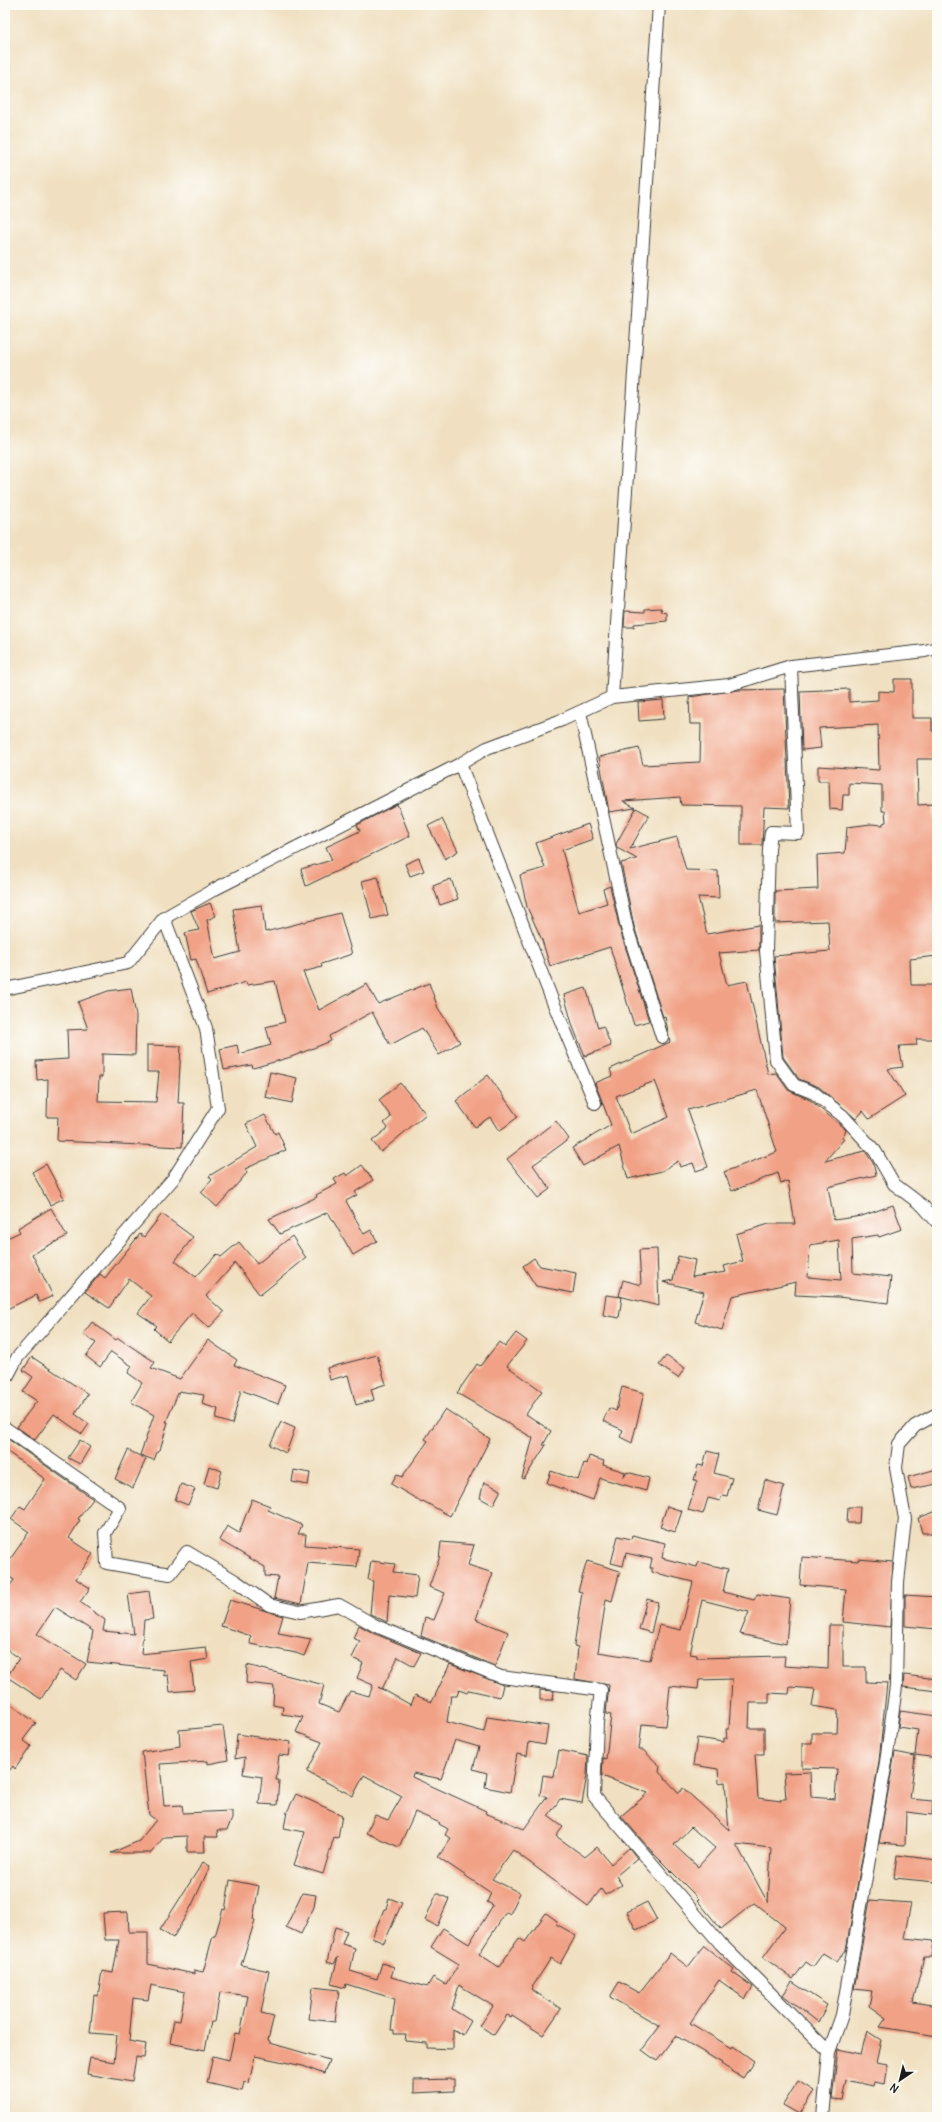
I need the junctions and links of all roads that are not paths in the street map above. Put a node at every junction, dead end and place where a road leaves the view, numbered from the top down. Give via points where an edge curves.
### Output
1 (659, 5) edge
2 (937, 648) edge
3 (791, 666) junction
4 (612, 697) junction
5 (580, 712) junction
6 (460, 764) junction
7 (164, 918) junction
8 (5, 989) edge
9 (662, 1037) dead end
10 (596, 1103) dead end
11 (937, 1222) edge
12 (5, 1381) edge
13 (937, 1414) edge
14 (5, 1428) edge
15 (829, 2052) junction
16 (823, 2117) edge

1 - 4 street
2 - 3 street
3 - 4 street via 729,685
3 - 11 street via 798,833 771,832 769,857 766,951 776,1060 794,1085 814,1094 843,1116 875,1151 894,1184 923,1206
4 - 5 street
5 - 6 street via 487,748
5 - 9 street via 627,928
6 - 7 street via 215,889
6 - 10 street via 553,1002
7 - 8 street via 128,963
7 - 12 street via 206,1028 218,1108 172,1179 17,1358
13 - 15 street via 915,1426 899,1444 896,1468 905,1519 898,1582 896,1686 886,1762 842,2015
14 - 15 street via 120,1508 105,1533 107,1563 170,1574 187,1552 269,1605 300,1612 339,1605 376,1626 501,1677 601,1690 594,1796 720,1943
15 - 16 street

